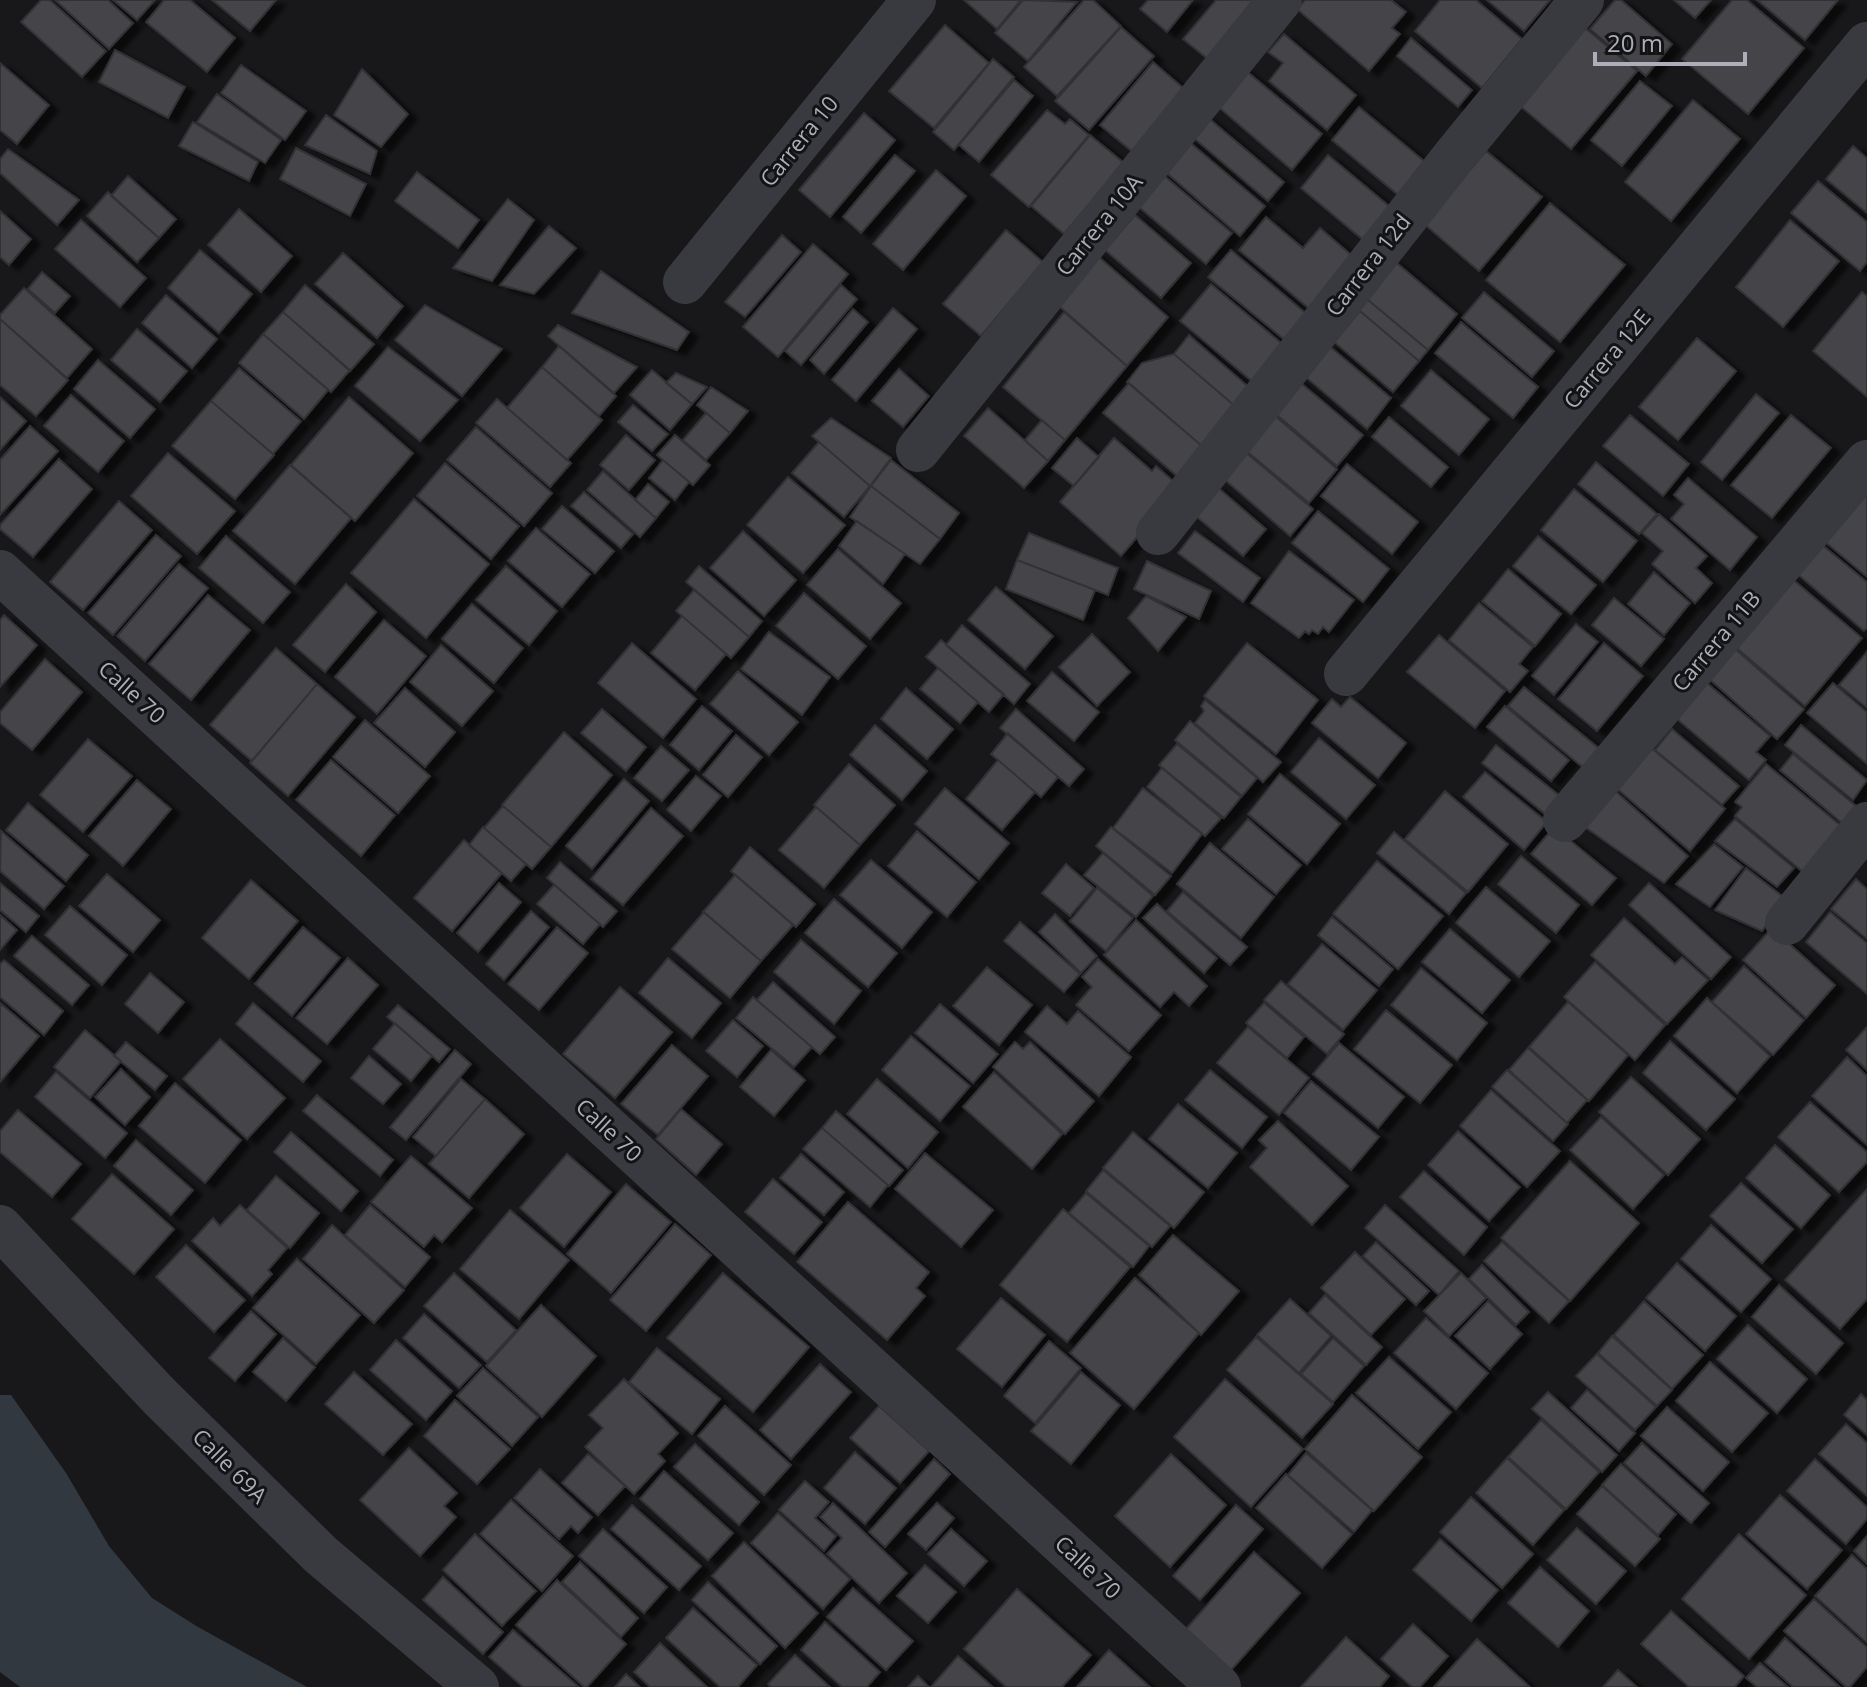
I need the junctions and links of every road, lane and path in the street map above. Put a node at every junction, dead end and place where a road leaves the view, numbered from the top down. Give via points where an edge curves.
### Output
1 (914, 0) edge
2 (1280, 0) edge
3 (1582, 0) edge
4 (1867, 44) edge
5 (685, 282) dead end
6 (918, 450) dead end
7 (1867, 462) edge
8 (1158, 533) dead end
9 (0, 572) edge
10 (1346, 674) dead end
11 (1565, 820) dead end
12 (1867, 824) edge
13 (1787, 923) dead end
14 (0, 1227) edge
15 (477, 1687) edge
16 (1219, 1687) edge

1 - 5 street, Carrera 10
2 - 6 street, Carrera 10A
3 - 8 street, Carrera 12d
4 - 10 street, Carrera 12E
7 - 11 street, Carrera 11B
9 - 16 street, Calle 70
12 - 13 street
14 - 15 street, Calle 69A via 160,1397 321,1555

